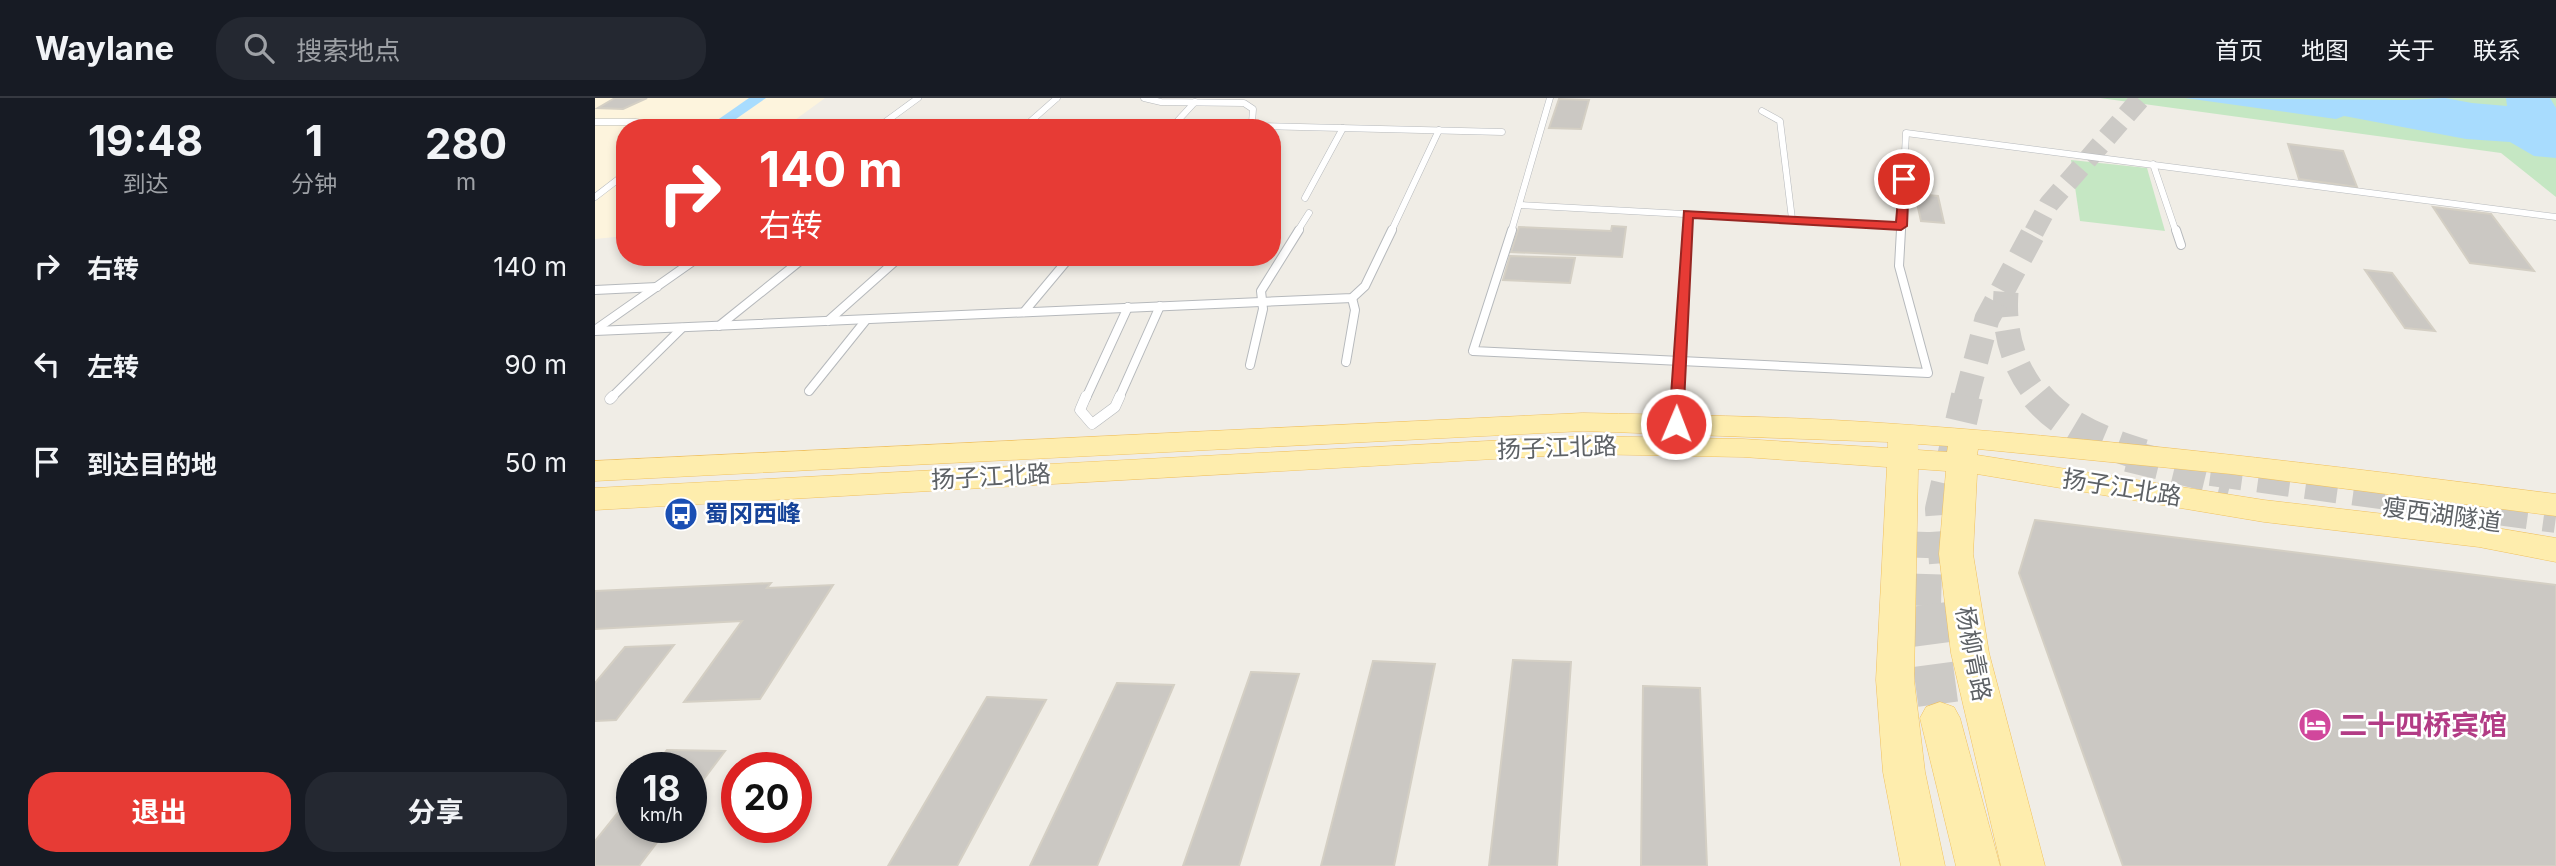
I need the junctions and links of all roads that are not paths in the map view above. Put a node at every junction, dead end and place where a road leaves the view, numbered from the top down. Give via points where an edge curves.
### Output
1 (918, 98) edge
2 (1057, 98) edge
3 (1144, 98) edge
4 (1550, 98) edge
5 (1195, 102) junction
6 (1762, 111) dead end
7 (889, 119) edge
8 (1033, 119) edge
9 (1179, 119) edge
10 (1252, 119) edge
11 (595, 122) edge
12 (616, 122) edge
13 (1281, 127) edge
14 (1343, 128) junction
15 (1439, 130) junction
16 (1502, 132) dead end
17 (2154, 164) junction
18 (616, 181) edge
19 (595, 197) edge
20 (1305, 198) dead end
21 (1520, 205) junction
22 (1309, 213) dead end
23 (1688, 214) junction
24 (2556, 217) edge
25 (1792, 219) junction
26 (1901, 226) junction
27 (2181, 245) dead end
28 (1281, 258) edge
29 (686, 266) edge
30 (793, 266) edge
31 (889, 266) edge
32 (1062, 266) edge
33 (1276, 266) edge
34 (657, 287) junction
35 (595, 290) edge
36 (1352, 298) junction
37 (1261, 301) junction
38 (1160, 306) junction
39 (1129, 307) junction
40 (1024, 312) junction
41 (866, 320) junction
42 (828, 322) junction
43 (718, 327) junction
44 (682, 328) junction
45 (595, 330) edge
46 (1677, 361) junction
47 (1346, 362) dead end
48 (1250, 365) dead end
49 (809, 391) dead end
50 (610, 399) dead end
51 (1676, 424) junction
52 (1903, 445) junction
53 (1961, 450) junction
54 (595, 471) edge
55 (595, 499) edge
56 (2329, 500) dead end
57 (2556, 505) edge
58 (2556, 531) edge
59 (2556, 550) edge
60 (1940, 718) tunnel mouth
61 (1923, 866) edge
62 (1978, 866) edge
63 (2023, 866) edge

1 - 7 lane
2 - 8 lane
3 - 5 lane
4 - 21 lane
5 - 9 lane
5 - 10 lane via 1244,103 1253,110
6 - 25 lane via 1780,121
11 - 12 lane
13 - 14 lane
14 - 15 lane
14 - 20 lane
15 - 16 lane
15 - 36 lane via 1365,286
17 - 24 lane
17 - 26 lane via 1906,133
17 - 27 lane
18 - 19 lane
21 - 23 lane
21 - 46 lane via 1473,351
22 - 28 lane
23 - 25 lane
23 - 46 lane
25 - 26 lane
26 - 46 lane via 1899,266 1928,373
29 - 34 lane
30 - 43 lane
31 - 42 lane
32 - 40 lane
33 - 37 lane via 1261,291
34 - 35 lane
34 - 45 lane
36 - 37 lane
36 - 47 lane via 1355,310
37 - 38 lane
37 - 48 lane
38 - 39 lane
38 - 39 lane via 1115,407 1092,424 1080,410
39 - 40 lane
40 - 41 lane
41 - 42 lane
41 - 49 lane
42 - 43 lane
43 - 44 lane
44 - 45 lane
44 - 50 lane
46 - 51 lane
51 - 52 main road, 扬子江北路
51 - 54 main road, 扬子江北路 via 1583,422
52 - 53 main road, 扬子江北路
52 - 55 main road, 扬子江北路 via 1582,445
52 - 61 main road via 1895,680 1904,772
53 - 57 main road, 扬子江北路 via 2297,472
53 - 59 main road, 扬子江北路 via 2264,511 2479,536
53 - 63 main road, 杨柳青路 via 1956,554 1970,653
56 - 58 main road, 瘦西湖隧道
60 - 62 main road

